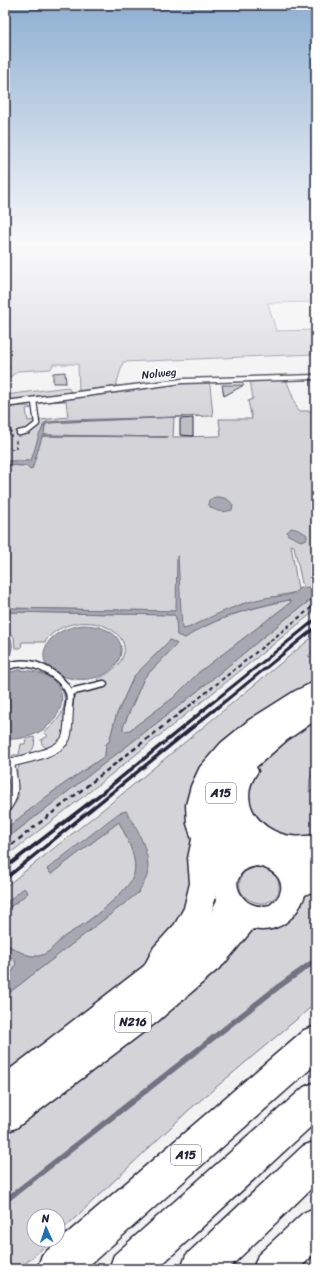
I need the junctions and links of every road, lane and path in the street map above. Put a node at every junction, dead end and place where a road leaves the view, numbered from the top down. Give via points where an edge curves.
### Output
1 (316, 377) edge
2 (34, 401) junction
3 (5, 404) edge
4 (5, 417) edge
5 (5, 422) edge
6 (10, 422) junction
7 (5, 433) edge
8 (17, 434) junction
9 (5, 437) edge
10 (5, 448) edge
11 (316, 604) edge
12 (5, 667) edge
13 (104, 684) dead end
14 (316, 690) edge
15 (70, 692) junction
16 (316, 708) edge
17 (256, 751) junction
18 (8, 763) edge
19 (5, 809) edge
20 (204, 840) junction
21 (316, 847) edge
22 (5, 850) edge
23 (249, 856) junction
24 (316, 859) edge
25 (226, 875) junction
26 (299, 879) edge
27 (241, 909) junction
28 (154, 976) junction
29 (316, 1042) edge
30 (5, 1091) edge
31 (316, 1099) edge
32 (5, 1117) edge
33 (316, 1159) edge
34 (316, 1226) edge
35 (56, 1269) edge
36 (128, 1269) edge
37 (200, 1269) edge
38 (272, 1269) edge

1 - 2 street, Nolweg via 182,381
2 - 3 street, Nolweg
2 - 8 lane via 38,424 31,430
4 - 6 path via 10,417
5 - 6 path
6 - 7 path via 11,432
8 - 9 path
8 - 10 path via 16,449
11 - 22 path
12 - 15 lane via 35,665 56,678
13 - 15 lane
14 - 20 highway, A15 via 262,724 234,746 215,766 206,783 199,807
15 - 18 lane via 66,738 63,744
16 - 17 highway, A15
17 - 21 highway, A15 via 238,783 235,795 242,818 258,835 272,843 291,848
17 - 23 highway, A15 via 225,782 219,806 222,825 227,835 234,845
18 - 19 lane via 15,791 13,799
20 - 25 highway, A15
20 - 28 highway, A15 via 204,883 199,908 186,934 165,957
23 - 25 main road via 235,863
23 - 26 main road via 270,858 282,864
24 - 26 main road
25 - 27 main road via 225,889
26 - 27 main road via 290,904 282,912 270,917
27 - 28 main road, N216 via 220,920
27 - 32 main road, N216 via 246,919 215,954 147,1012
28 - 30 main road, N216
29 - 35 highway, A15
31 - 36 highway
33 - 37 highway
34 - 38 highway

